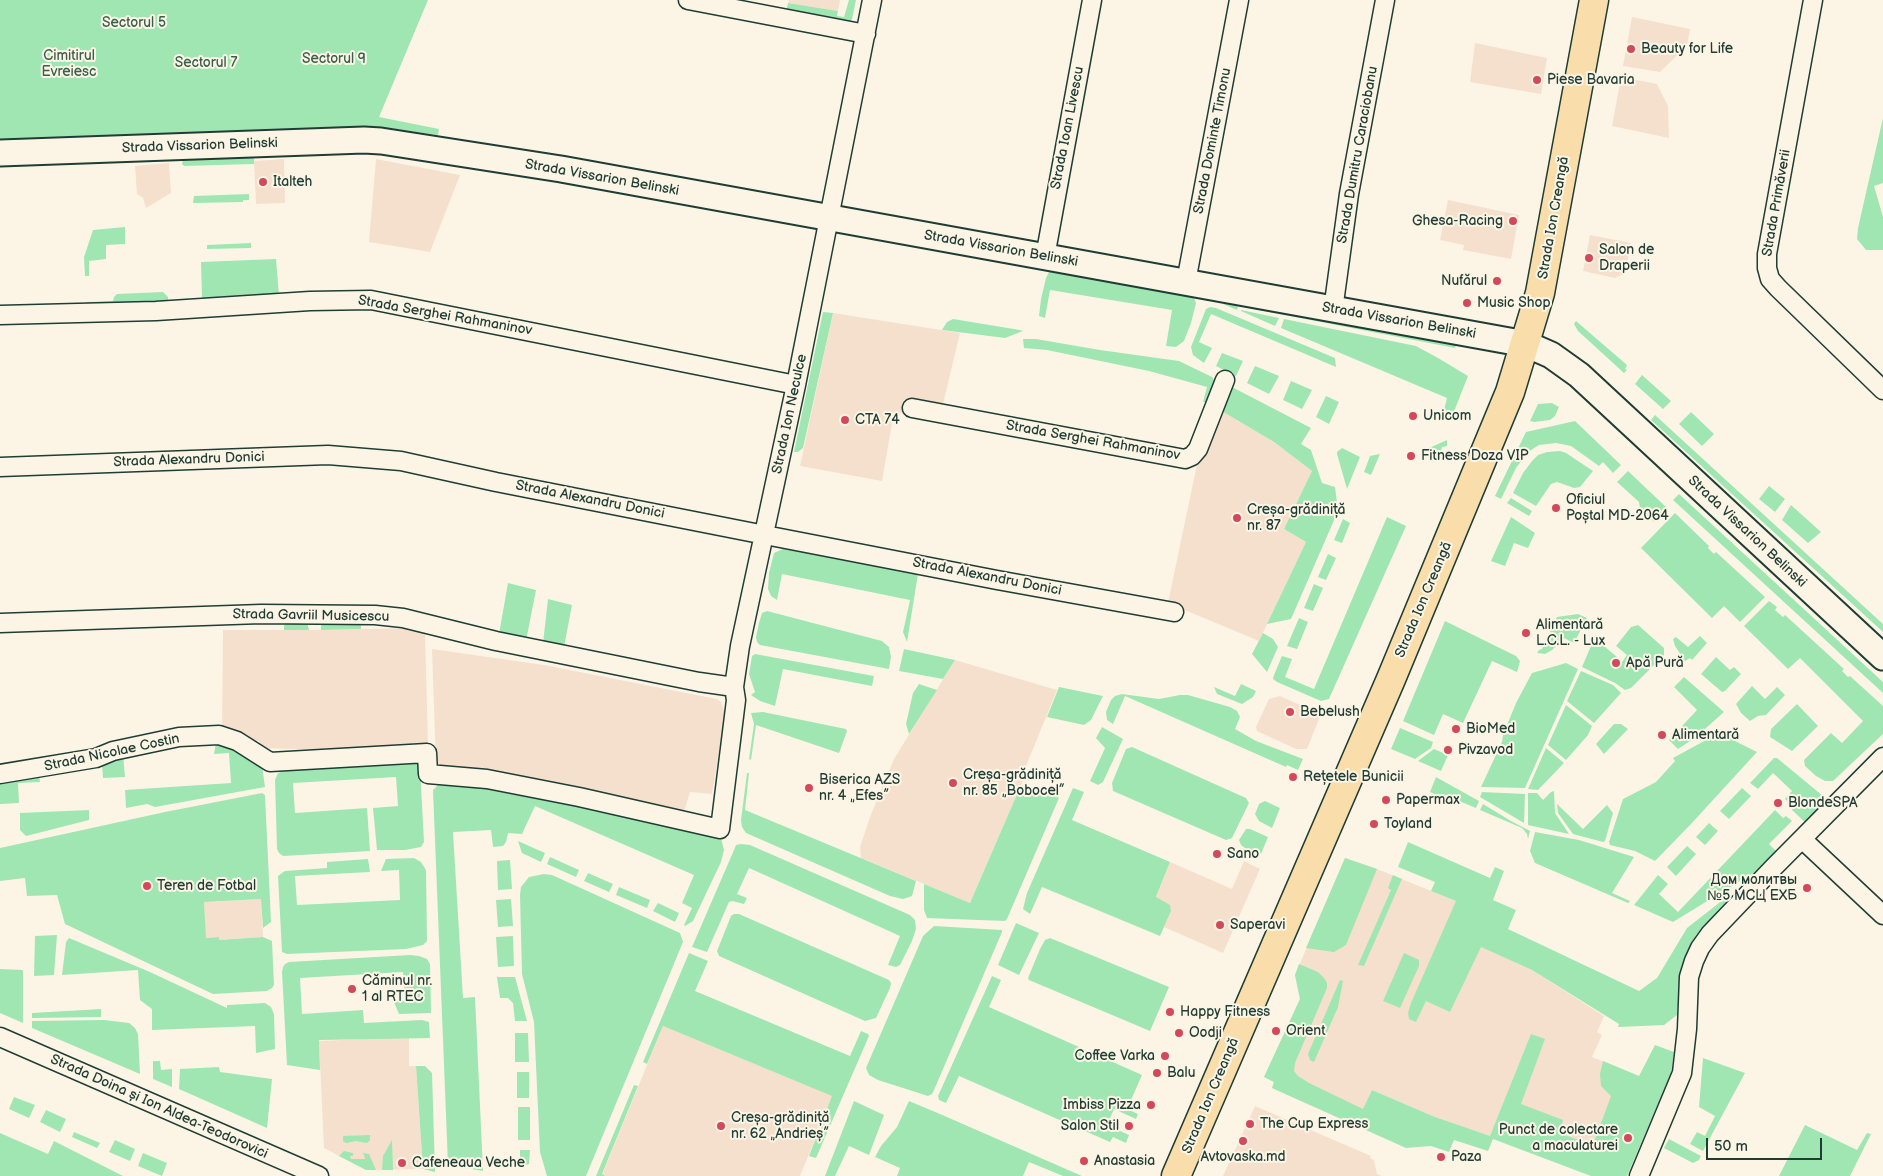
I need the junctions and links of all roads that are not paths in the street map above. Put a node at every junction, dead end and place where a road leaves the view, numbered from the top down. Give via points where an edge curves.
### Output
1 (688, 0) edge
2 (872, 0) edge
3 (1092, 0) edge
4 (1239, 0) edge
5 (1385, 0) edge
6 (1594, 0) edge
7 (1813, 0) edge
8 (866, 34) junction
9 (0, 153) edge
10 (828, 218) junction
11 (1045, 257) junction
12 (1186, 282) junction
13 (1333, 310) junction
14 (0, 315) edge
15 (1526, 344) junction
16 (1225, 380) dead end
17 (796, 385) junction
18 (1883, 390) edge
19 (912, 408) dead end
20 (0, 467) edge
21 (765, 535) junction
22 (1174, 612) dead end
23 (0, 623) edge
24 (1883, 658) edge
25 (734, 687) junction
26 (427, 753) joint
27 (1883, 757) edge
28 (0, 774) edge
29 (1802, 838) junction
30 (1883, 915) edge
31 (0, 1037) edge
32 (319, 1176) edge
33 (1176, 1176) edge
34 (1639, 1176) edge

1 - 8 street
2 - 8 street, Strada Ion Neculce
3 - 11 street, Strada Ioan Livescu
4 - 12 street, Strada Dominte Timonu
5 - 13 street, Strada Dumitru Caraciobanu via 1349,194
6 - 15 main road, Strada Ion Creangă via 1540,292
7 - 18 street, Strada Primăverii via 1767,268 1770,279 1778,288
8 - 10 street, Strada Ion Neculce
9 - 10 main road, Strada Vissarion Belinski via 381,141 561,169
10 - 11 main road, Strada Vissarion Belinski
10 - 17 street, Strada Ion Neculce
11 - 12 main road, Strada Vissarion Belinski
12 - 13 main road, Strada Vissarion Belinski
13 - 15 main road, Strada Vissarion Belinski
14 - 17 street, Strada Serghei Rahmaninov via 371,300
15 - 24 main road, Strada Vissarion Belinski via 1551,354 1579,375
15 - 33 main road, Strada Ion Creangă via 1463,508
16 - 19 street, Strada Serghei Rahmaninov via 1198,449 1185,459
17 - 21 street, Strada Ion Neculce
20 - 21 street, Strada Alexandru Donici via 355,456 401,461
21 - 22 street, Strada Alexandru Donici
21 - 25 street, Strada Ion Neculce
23 - 25 street, Strada Gavriil Musicescu via 261,614 375,615 403,618 496,640
25 - 26 street, Strada Ion Neculce via 736,700 720,828 496,781 428,774
26 - 28 street, Strada Nicolae Costin via 270,762 237,741 219,735 179,738 113,751 96,758
27 - 29 street
29 - 30 street
29 - 34 street via 1710,934 1697,954 1689,977 1682,1073
31 - 32 street, Strada Doina și Ion Aldea-Teodorovici

